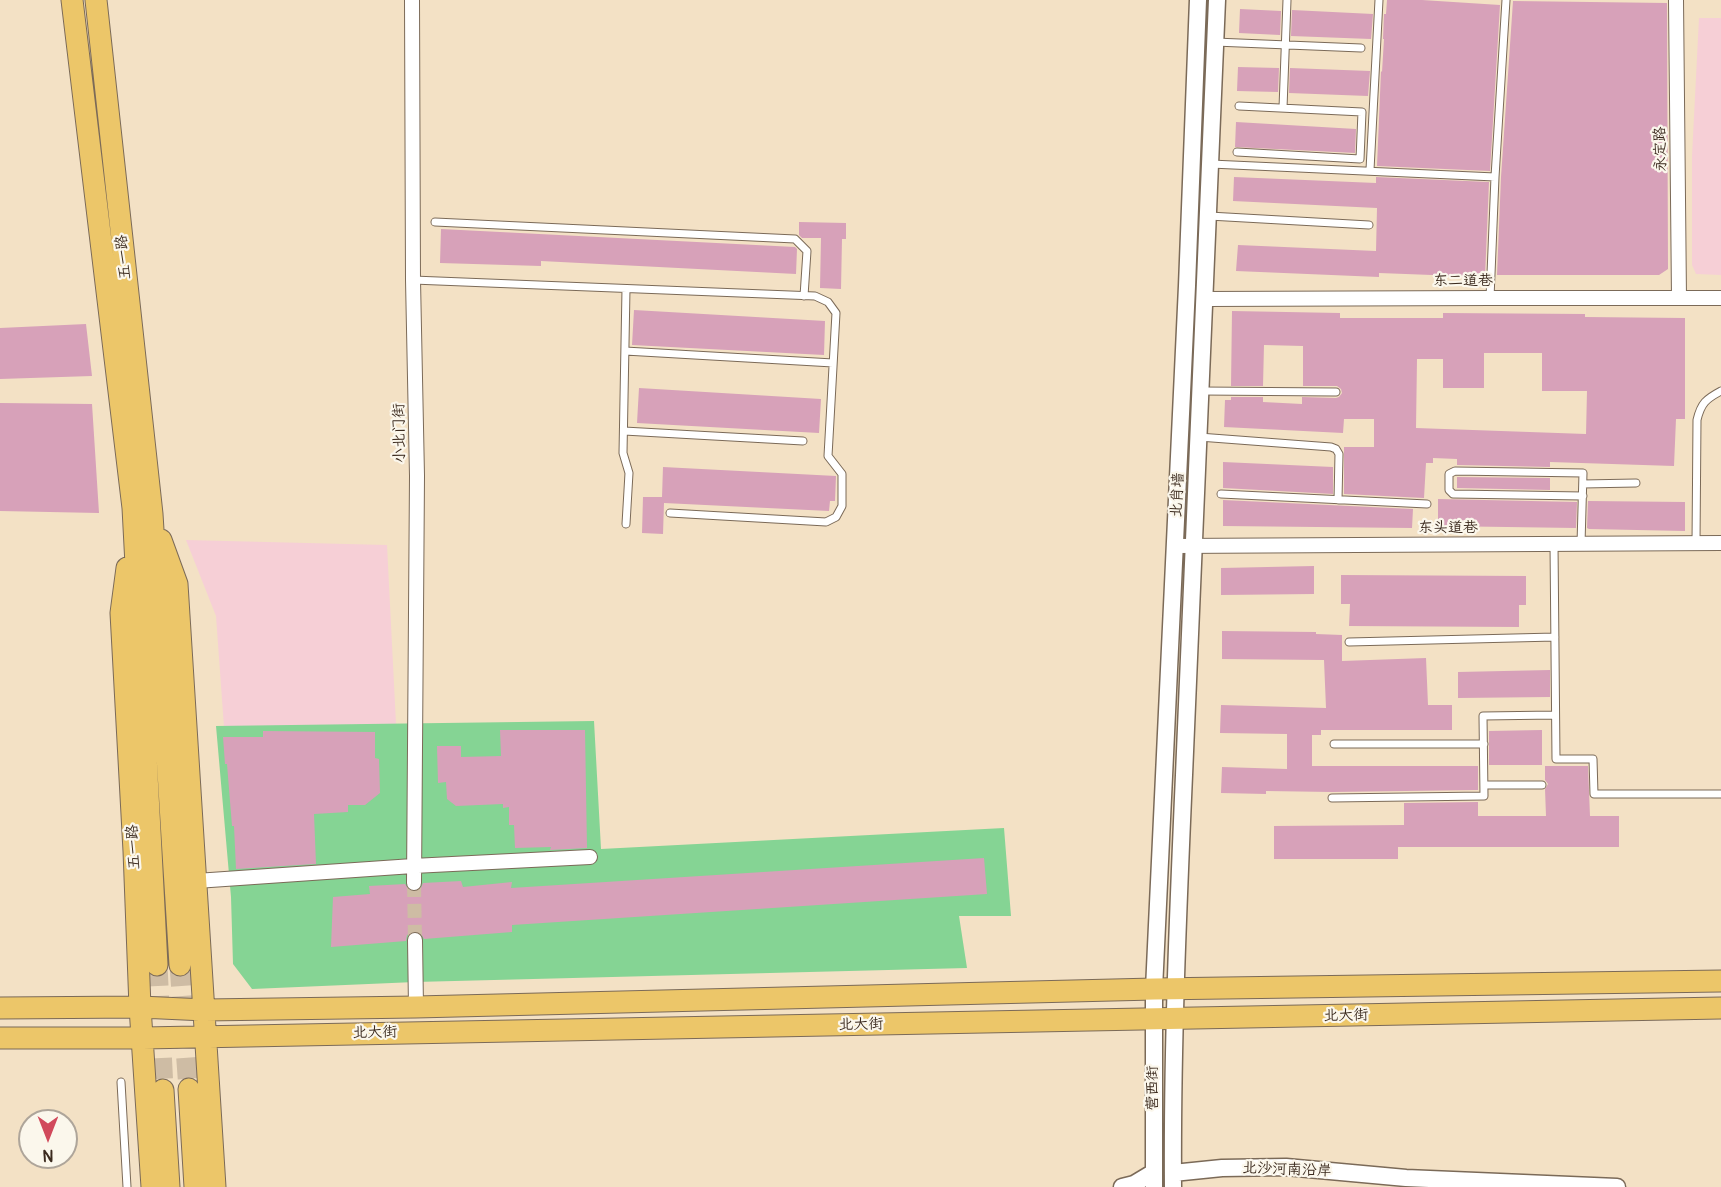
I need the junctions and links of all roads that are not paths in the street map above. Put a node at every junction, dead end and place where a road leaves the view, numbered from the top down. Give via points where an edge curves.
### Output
1 (72, 0) edge
2 (96, 0) edge
3 (412, 0) edge
4 (1198, 0) edge
5 (1217, 0) edge
6 (1287, 0) edge
7 (1379, 0) edge
8 (1506, 0) edge
9 (1676, 0) edge
10 (1215, 42) junction
11 (1285, 45) junction
12 (1361, 48) dead end
13 (1239, 106) dead end
14 (1283, 108) junction
15 (1237, 152) dead end
16 (1210, 164) junction
17 (1370, 170) junction
18 (1495, 177) junction
19 (1209, 216) junction
20 (435, 222) dead end
21 (1369, 225) dead end
22 (413, 280) junction
23 (626, 289) junction
24 (1721, 290) edge
25 (1490, 293) junction
26 (1679, 293) junction
27 (1206, 295) junction
28 (804, 296) junction
29 (1721, 298) edge
30 (625, 351) junction
31 (834, 363) junction
32 (1200, 391) junction
33 (1721, 391) edge
34 (1336, 392) dead end
35 (624, 430) junction
36 (1198, 437) junction
37 (803, 441) dead end
38 (1636, 483) dead end
39 (1583, 484) junction
40 (1221, 494) dead end
41 (1582, 496) junction
42 (1338, 500) junction
43 (1427, 504) dead end
44 (143, 511) junction
45 (670, 513) dead end
46 (626, 524) dead end
47 (1696, 543) junction
48 (1721, 543) edge
49 (1554, 544) junction
50 (1581, 544) junction
51 (1184, 546) junction
52 (1555, 637) junction
53 (1349, 642) dead end
54 (1555, 715) junction
55 (1334, 744) dead end
56 (1484, 744) junction
57 (1484, 785) junction
58 (1542, 785) dead end
59 (1721, 794) edge
60 (1332, 798) dead end
61 (590, 857) dead end
62 (414, 866) junction
63 (196, 880) junction
64 (414, 884) tunnel mouth
65 (415, 940) tunnel mouth
66 (157, 965) tunnel mouth
67 (180, 965) tunnel mouth
68 (1721, 981) edge
69 (1154, 989) junction
70 (1176, 990) junction
71 (140, 1007) junction
72 (416, 1007) junction
73 (0, 1008) edge
74 (1721, 1008) edge
75 (205, 1010) junction
76 (1153, 1020) junction
77 (1175, 1020) junction
78 (207, 1036) junction
79 (0, 1038) edge
80 (143, 1038) junction
81 (121, 1082) dead end
82 (189, 1089) tunnel mouth
83 (163, 1090) tunnel mouth
84 (1154, 1179) edge
85 (1173, 1180) edge
86 (127, 1187) edge
87 (152, 1187) edge
88 (169, 1187) edge
89 (195, 1187) edge
90 (215, 1187) edge
91 (1122, 1187) edge
92 (1617, 1187) edge

1 - 44 main road, 五一路
2 - 44 main road, 五一路
3 - 22 street, 小北门街
4 - 51 street, 北肖墙
5 - 10 street
6 - 11 lane
7 - 17 lane
8 - 18 lane
9 - 26 street, 永定路
10 - 11 lane
10 - 16 street
11 - 12 lane
11 - 14 lane
13 - 14 lane
14 - 15 lane via 1362,112 1360,159
16 - 17 lane
16 - 19 street
17 - 18 lane
18 - 25 lane
19 - 21 lane
19 - 27 street
20 - 28 lane via 795,239 807,251
22 - 23 lane
22 - 62 street, 小北门街 via 417,476
23 - 28 lane
23 - 30 lane
24 - 26 street, 东二道巷
25 - 26 street, 东二道巷
25 - 27 street, 东二道巷
26 - 29 street, 东二道巷
27 - 32 street
28 - 31 lane via 828,302 836,313
30 - 31 lane
30 - 35 lane
31 - 45 lane via 828,456 842,474 842,506 836,517 826,522
32 - 34 lane
32 - 36 street
33 - 47 lane via 1707,398 1697,420
35 - 37 lane
35 - 46 lane via 623,453 629,473
36 - 42 lane via 1336,449
36 - 51 street
38 - 39 lane
39 - 41 lane
39 - 41 lane via 1583,473 1449,474 1449,490 1453,494
40 - 42 lane
41 - 50 lane
42 - 43 lane
44 - 63 main road, 五一路 via 177,584
44 - 66 main road, 五一路
44 - 67 main road, 五一路
44 - 71 main road, 五一路 via 122,613
47 - 48 street, 东头道巷
47 - 50 street, 东头道巷
49 - 50 street, 东头道巷
49 - 51 street, 东头道巷
49 - 52 lane
51 - 69 street, 北肖墙
51 - 70 street, 营西街
52 - 53 lane
52 - 54 lane
54 - 56 lane via 1484,716
54 - 59 lane via 1556,759 1593,759 1594,794
55 - 56 lane
56 - 57 lane
57 - 58 lane
57 - 60 lane via 1484,796
61 - 62 street
62 - 63 street
62 - 64 street, 小北门街
63 - 75 main road, 五一路
65 - 72 street
68 - 70 main road
69 - 70 main road
69 - 72 main road
69 - 76 street, 营西街
70 - 77 street, 营西街
71 - 73 main road
71 - 75 main road
71 - 80 main road, 五一路
72 - 75 main road
74 - 77 main road, 北大街
75 - 78 main road, 五一路
76 - 77 main road, 北大街
76 - 78 main road, 北大街
76 - 84 street, 营西街
77 - 85 street, 营西街
78 - 80 main road, 北大街
78 - 90 main road, 五一路
79 - 80 main road, 北大街
80 - 87 main road, 五一路
81 - 86 lane
82 - 89 main road
83 - 88 main road
84 - 91 street
85 - 92 street, 北沙河南沿岸 via 1222,1168 1286,1167 1406,1178

